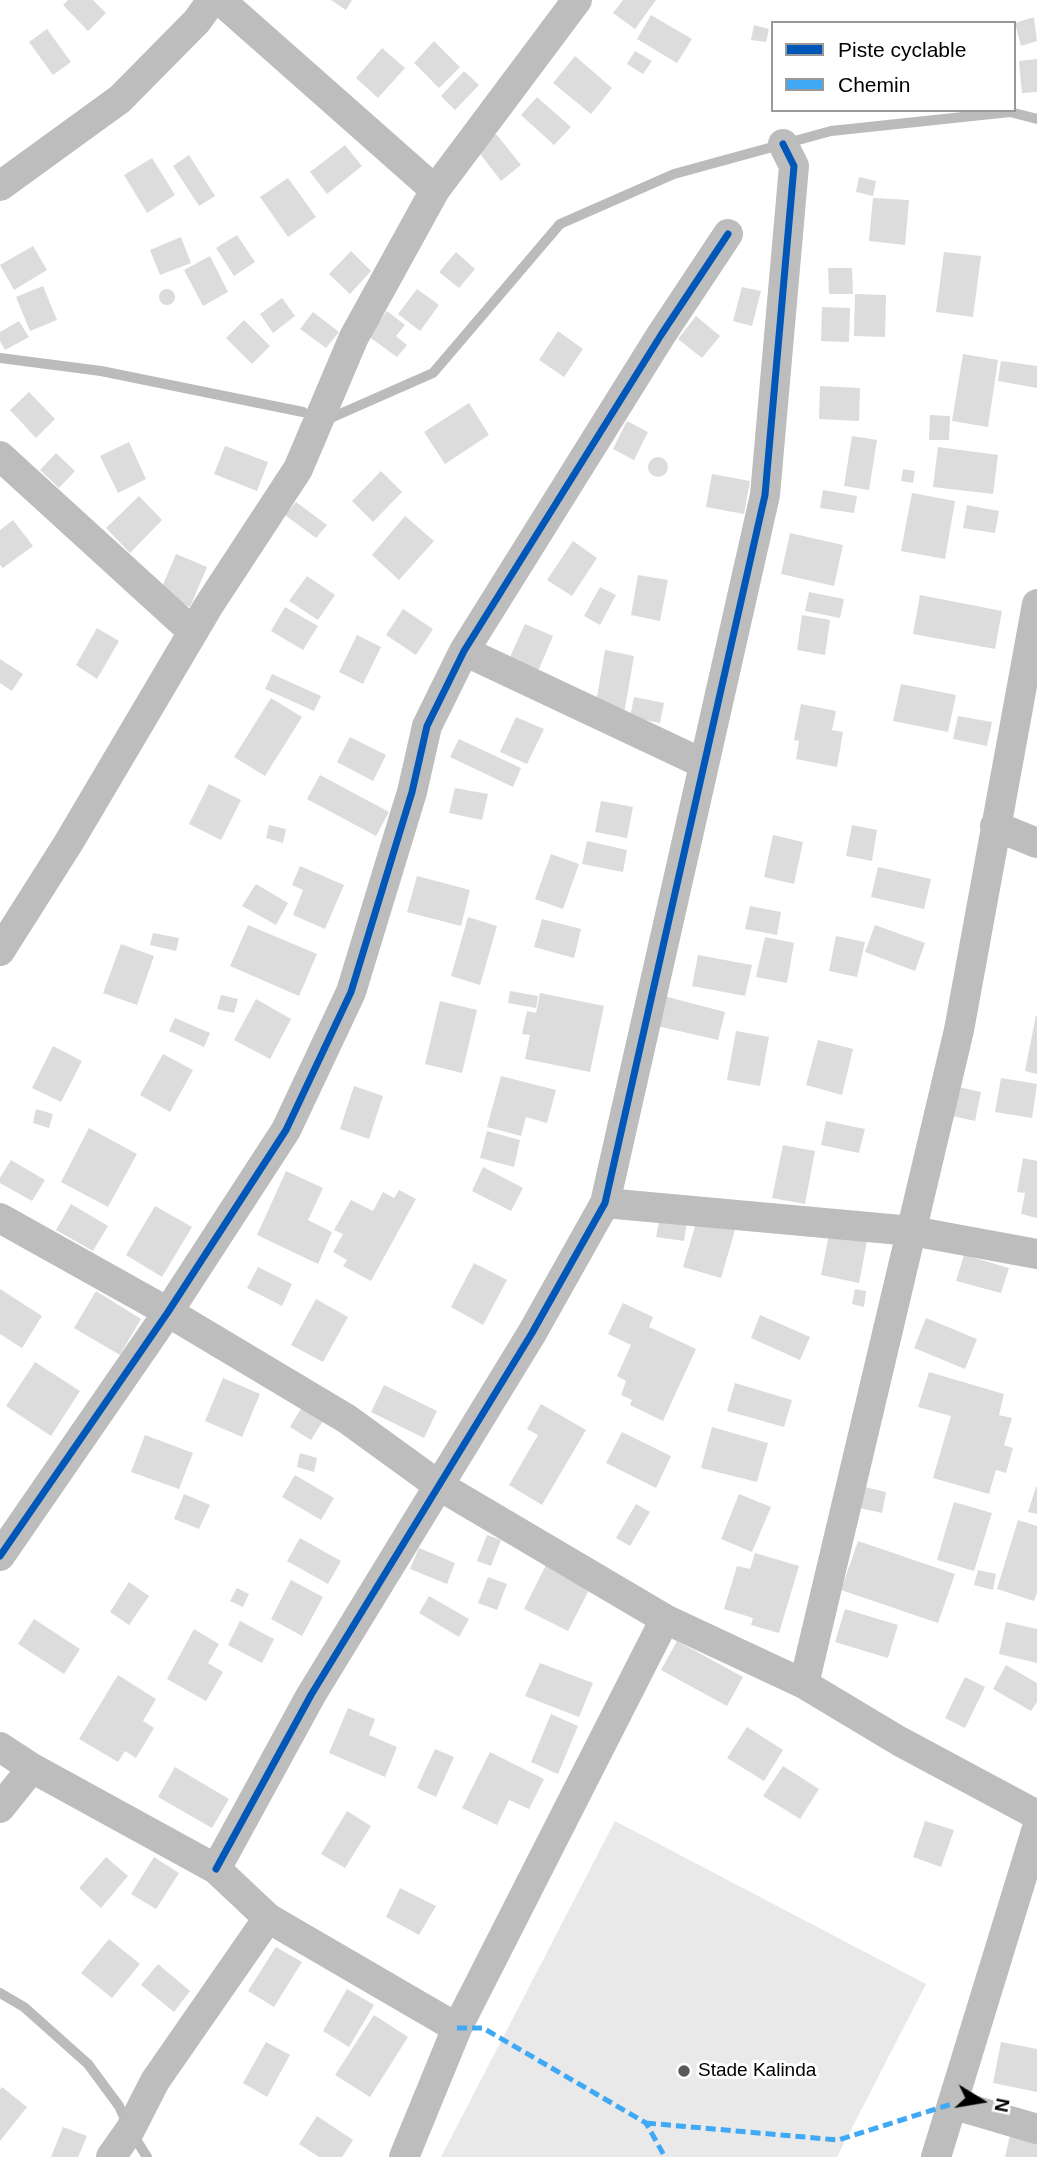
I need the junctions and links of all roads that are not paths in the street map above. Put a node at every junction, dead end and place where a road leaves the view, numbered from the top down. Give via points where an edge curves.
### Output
1 (212, 0) edge
2 (219, 0) edge
3 (578, 0) edge
4 (783, 144) dead end
5 (0, 187) edge
6 (435, 190) junction
7 (728, 234) dead end
8 (0, 456) edge
9 (1037, 604) edge
10 (193, 632) junction
11 (464, 651) junction
12 (704, 764) junction
13 (995, 826) junction
14 (1037, 843) edge
15 (0, 951) edge
16 (605, 1203) junction
17 (0, 1218) edge
18 (912, 1231) junction
19 (1037, 1254) edge
20 (168, 1312) junction
21 (439, 1485) junction
22 (0, 1556) edge
23 (665, 1619) junction
24 (804, 1684) junction
25 (0, 1747) edge
26 (32, 1768) junction
27 (0, 1808) edge
28 (1037, 1815) edge
29 (1037, 1828) edge
30 (216, 1869) junction
31 (268, 1918) junction
32 (457, 2028) junction
33 (952, 2104) junction
34 (1037, 2129) edge
35 (111, 2157) edge
36 (404, 2157) edge
37 (936, 2157) edge

1 - 5 street via 120,99
2 - 6 street
3 - 6 street
4 - 12 street via 794,166 765,495
6 - 10 street via 354,337 298,469
7 - 11 street
8 - 10 street
9 - 13 street
10 - 15 street
11 - 12 street
11 - 20 street via 427,726 412,792 351,992 285,1130
12 - 16 street
13 - 14 street
13 - 18 street via 959,1030
16 - 18 street
16 - 21 street via 532,1334
17 - 20 street
18 - 19 street
18 - 24 street
20 - 21 street via 347,1419
20 - 22 street
21 - 23 street
21 - 30 street via 311,1695
23 - 24 street
23 - 32 street
24 - 28 street
25 - 26 street
26 - 27 street
26 - 30 street
29 - 33 street
30 - 31 street
31 - 32 street
31 - 35 street via 155,2081
32 - 36 street
33 - 34 street
33 - 37 street

